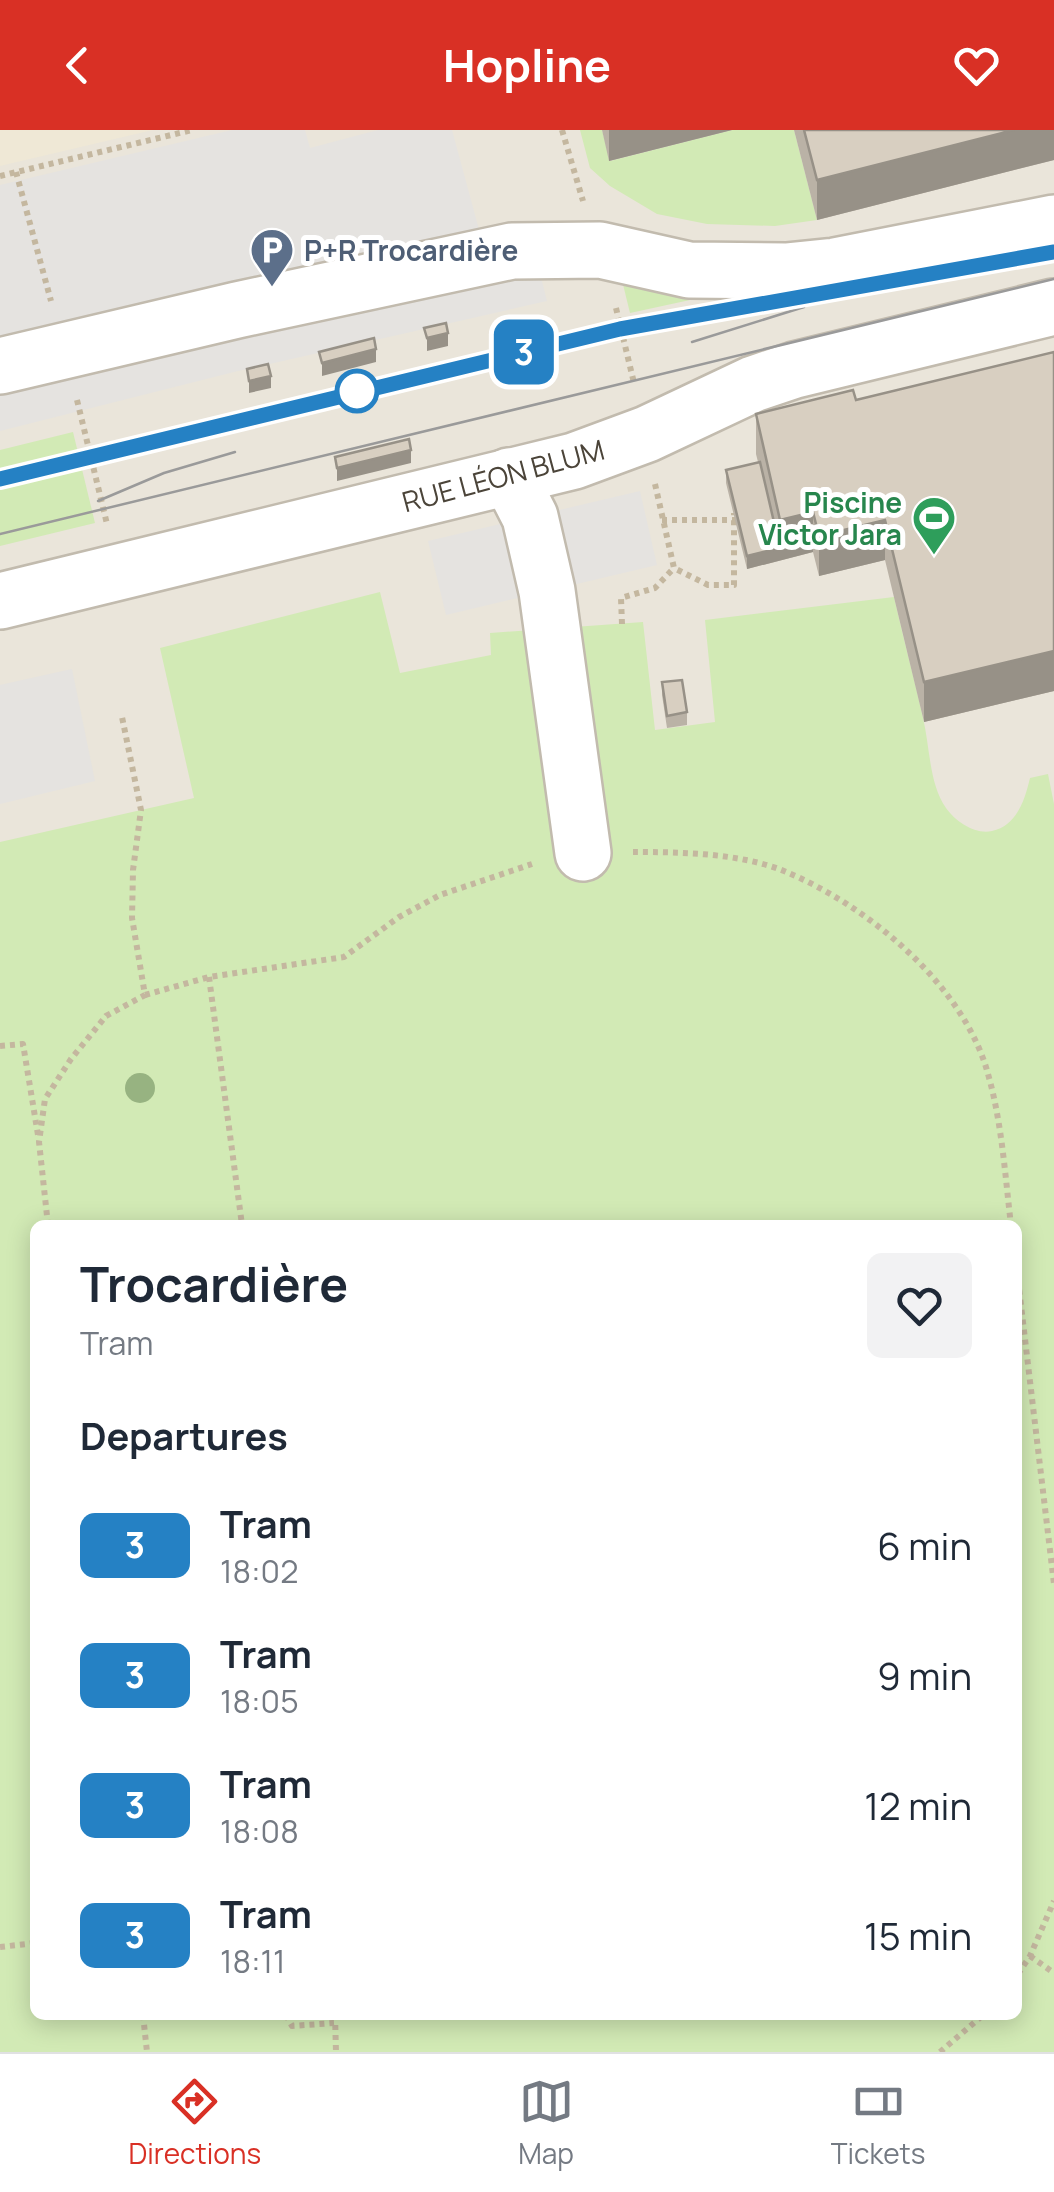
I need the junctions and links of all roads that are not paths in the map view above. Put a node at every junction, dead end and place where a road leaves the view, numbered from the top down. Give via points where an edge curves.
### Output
1 (1054, 223) edge
2 (1054, 307) edge
3 (0, 366) edge
4 (509, 476) junction
5 (0, 601) edge
6 (583, 853) road end

1 - 3 street via 786,271 689,270 600,250 512,251
2 - 4 street, RUE LÉON BLUM via 795,370 574,461
4 - 5 street, RUE LÉON BLUM
4 - 6 street via 530,517 546,591

